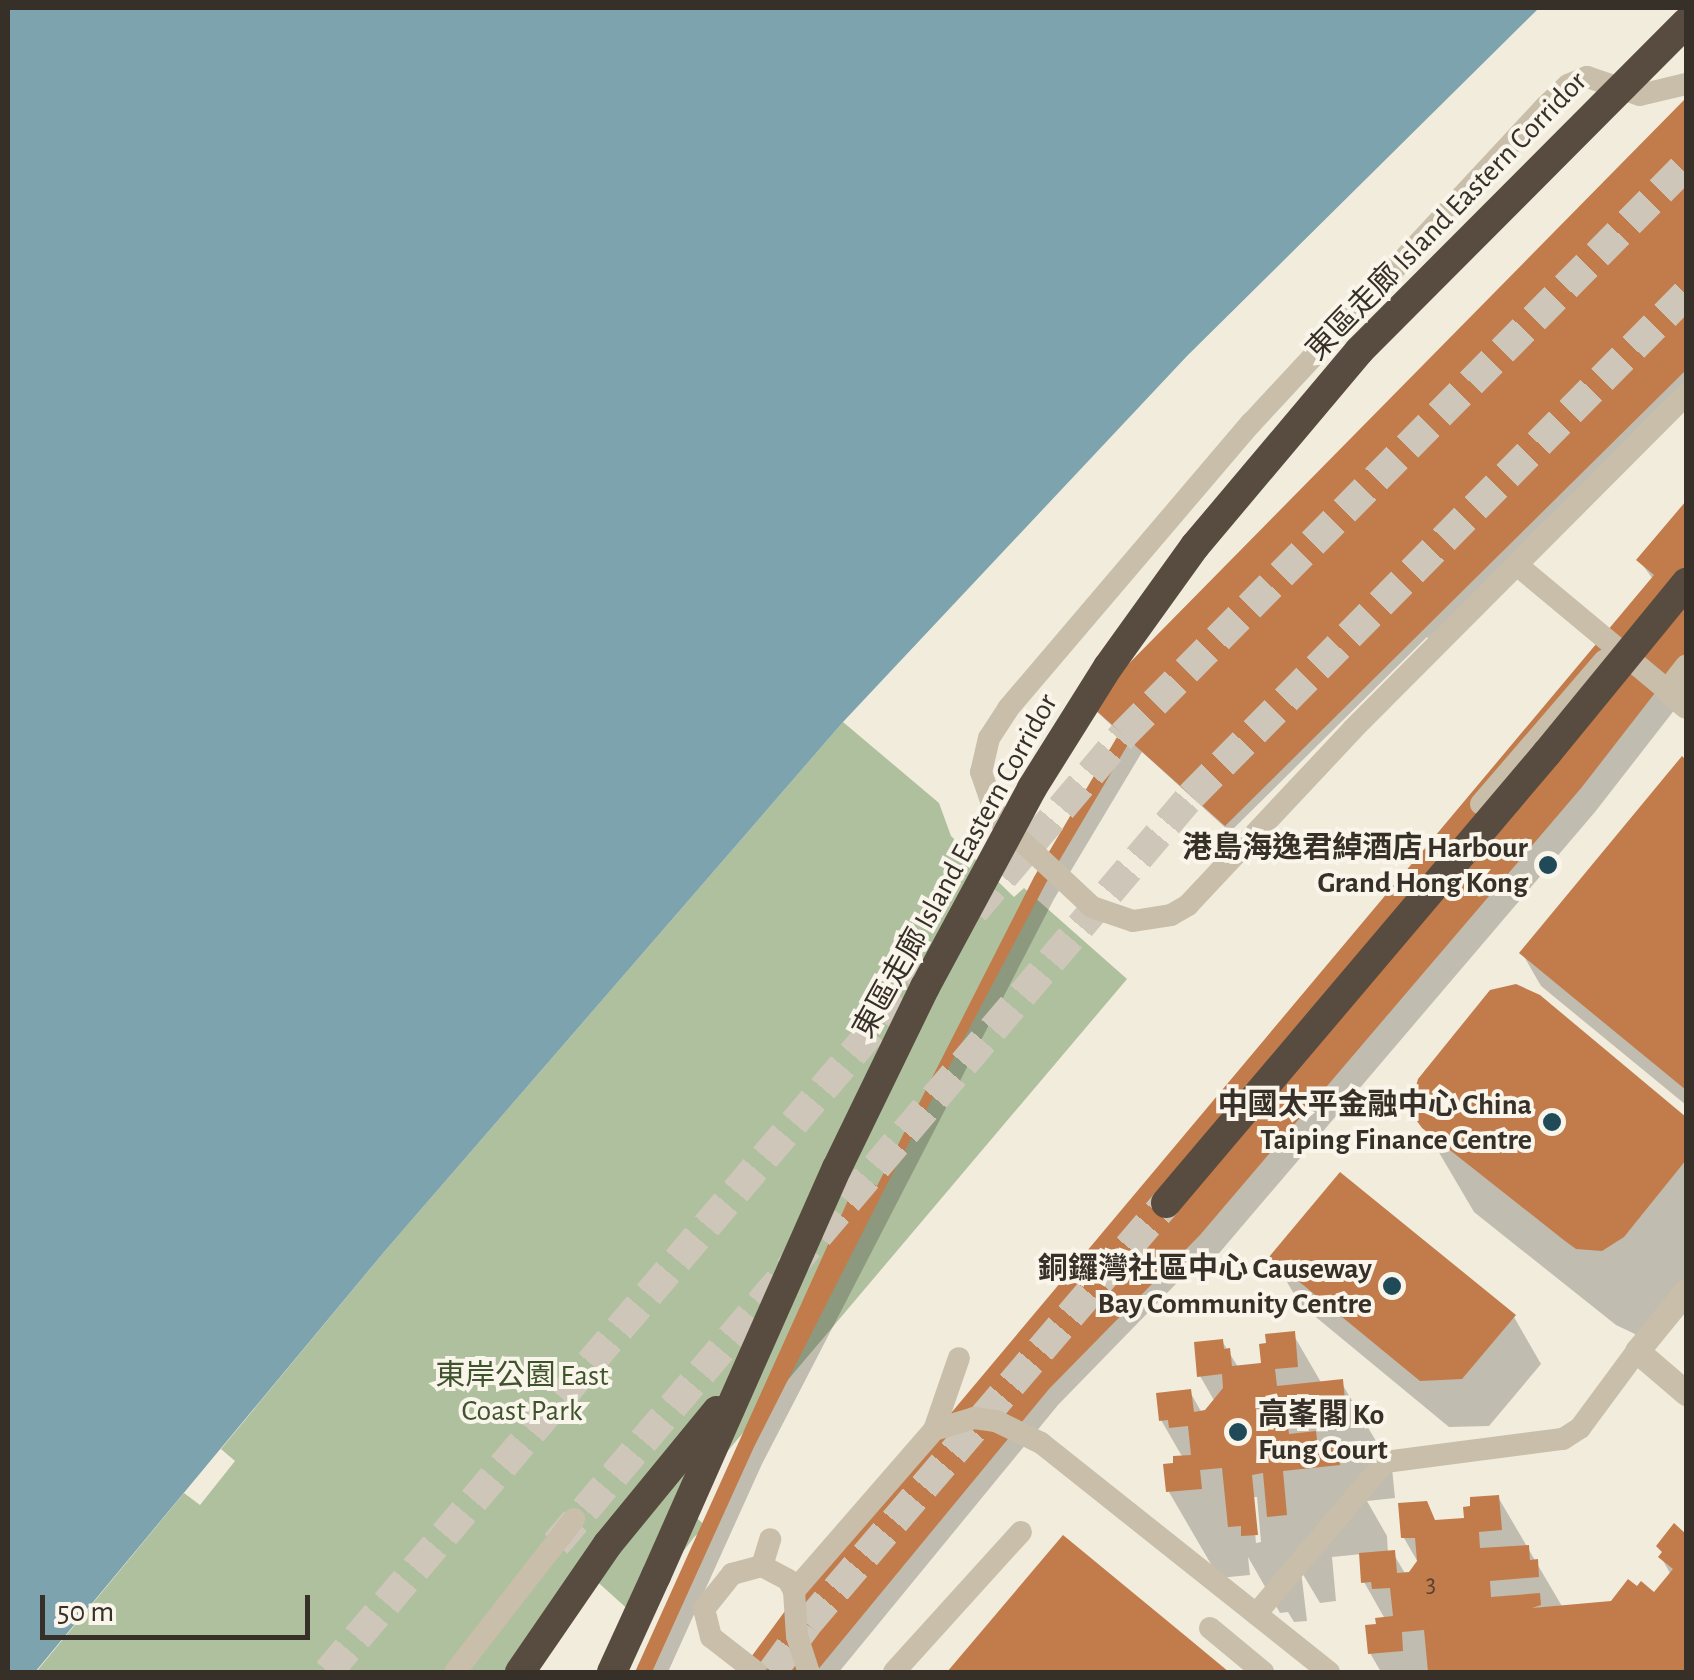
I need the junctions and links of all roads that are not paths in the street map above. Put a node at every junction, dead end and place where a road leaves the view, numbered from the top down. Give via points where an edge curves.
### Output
1 (1686, 23) edge
2 (1686, 84) edge
3 (1686, 395) edge
4 (1517, 565) junction
5 (1686, 583) edge
6 (1616, 647) junction
7 (1686, 666) edge
8 (1677, 698) edge
9 (1481, 804) dead end
10 (1166, 1204) tunnel mouth
11 (1686, 1292) edge
12 (1637, 1351) junction
13 (959, 1358) dead end
14 (740, 1384) junction
15 (1686, 1393) edge
16 (934, 1430) junction
17 (574, 1519) dead end
18 (1021, 1532) dead end
19 (770, 1539) dead end
20 (762, 1566) junction
21 (794, 1591) junction
22 (1256, 1614) junction
23 (1210, 1628) dead end
24 (454, 1672) edge
25 (520, 1672) edge
26 (612, 1672) edge
27 (756, 1672) edge
28 (809, 1672) edge
29 (894, 1672) edge
30 (1263, 1672) edge
31 (1329, 1672) edge

1 - 14 highway, 東區走廊 Island Eastern Corridor, bridge via 1359,352 1195,546 1108,667 1032,788 925,987
2 - 4 lane via 1640,95 1587,77 1568,85 1264,408 998,722 981,772 988,802 1011,835 1092,907 1133,920 1170,915 1204,892
3 - 4 lane
4 - 6 lane
5 - 10 highway, bridge
6 - 8 lane
6 - 9 lane
7 - 8 lane
11 - 12 street
12 - 15 street
12 - 22 lane via 1580,1428 1563,1439 1385,1462
13 - 16 lane
14 - 25 highway, bridge via 608,1544
14 - 26 highway, 東區走廊 Island Eastern Corridor, bridge
16 - 21 lane
16 - 22 lane via 974,1418 1040,1443
17 - 24 lane
18 - 29 lane
19 - 20 lane
20 - 21 lane
20 - 27 lane via 732,1574 704,1609 711,1637
21 - 28 lane via 797,1636
22 - 31 lane
23 - 30 lane

